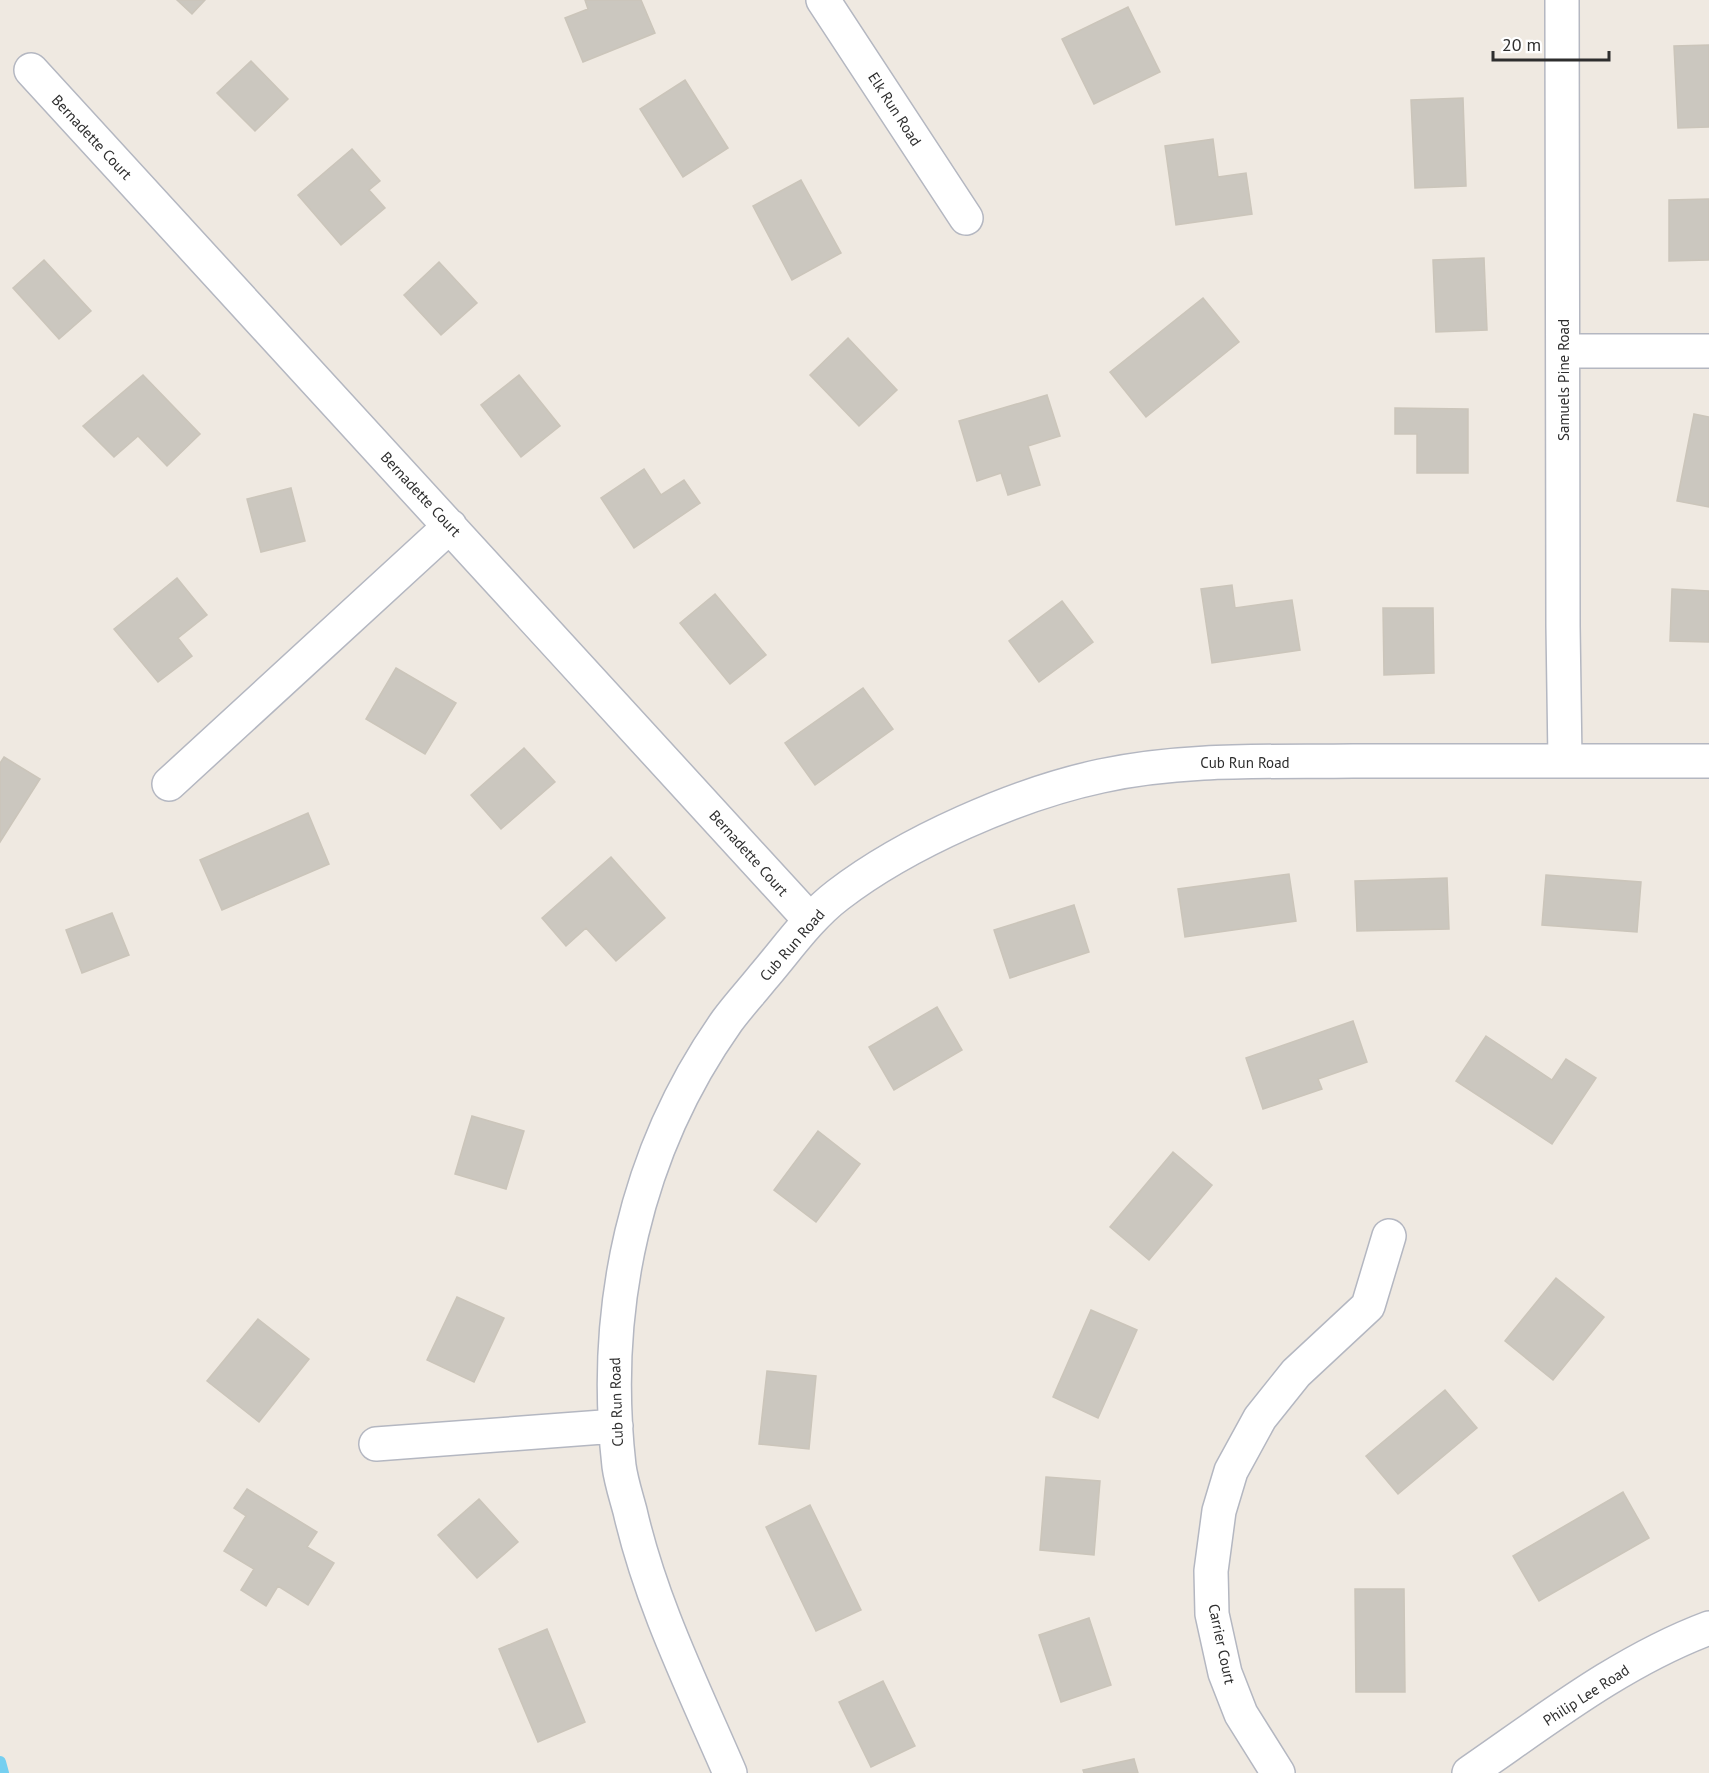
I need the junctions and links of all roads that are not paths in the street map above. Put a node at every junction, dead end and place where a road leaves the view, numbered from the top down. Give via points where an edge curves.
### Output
1 (823, 0) edge
2 (1562, 0) edge
3 (31, 70) dead end
4 (966, 218) dead end
5 (1563, 351) junction
6 (1709, 351) edge
7 (450, 526) junction
8 (1565, 760) junction
9 (1709, 761) edge
10 (169, 784) dead end
11 (810, 920) junction
12 (1389, 1236) dead end
13 (616, 1426) junction
14 (376, 1444) dead end
15 (1709, 1628) edge
16 (730, 1773) edge
17 (1278, 1773) edge
18 (1469, 1773) edge

1 - 4 street, Elk Run Road
2 - 5 street, Samuels Pine Road
3 - 7 street, Bernadette Court
5 - 6 street
5 - 8 street, Samuels Pine Road
7 - 10 street
7 - 11 street, Bernadette Court
8 - 9 street, Cub Run Road
8 - 11 street, Cub Run Road via 1188,762 1100,776 1016,801 936,836 879,868
11 - 13 street, Cub Run Road via 728,1020 685,1090 651,1166 628,1246 618,1300 614,1356
12 - 17 street, Carrier Court via 1368,1306 1296,1373 1260,1418 1231,1471 1219,1511 1210,1571 1212,1614 1225,1673 1241,1714
13 - 14 street
13 - 16 street, Cub Run Road via 620,1470 639,1549 665,1624
15 - 18 street, Philip Lee Road via 1675,1641 1603,1682

